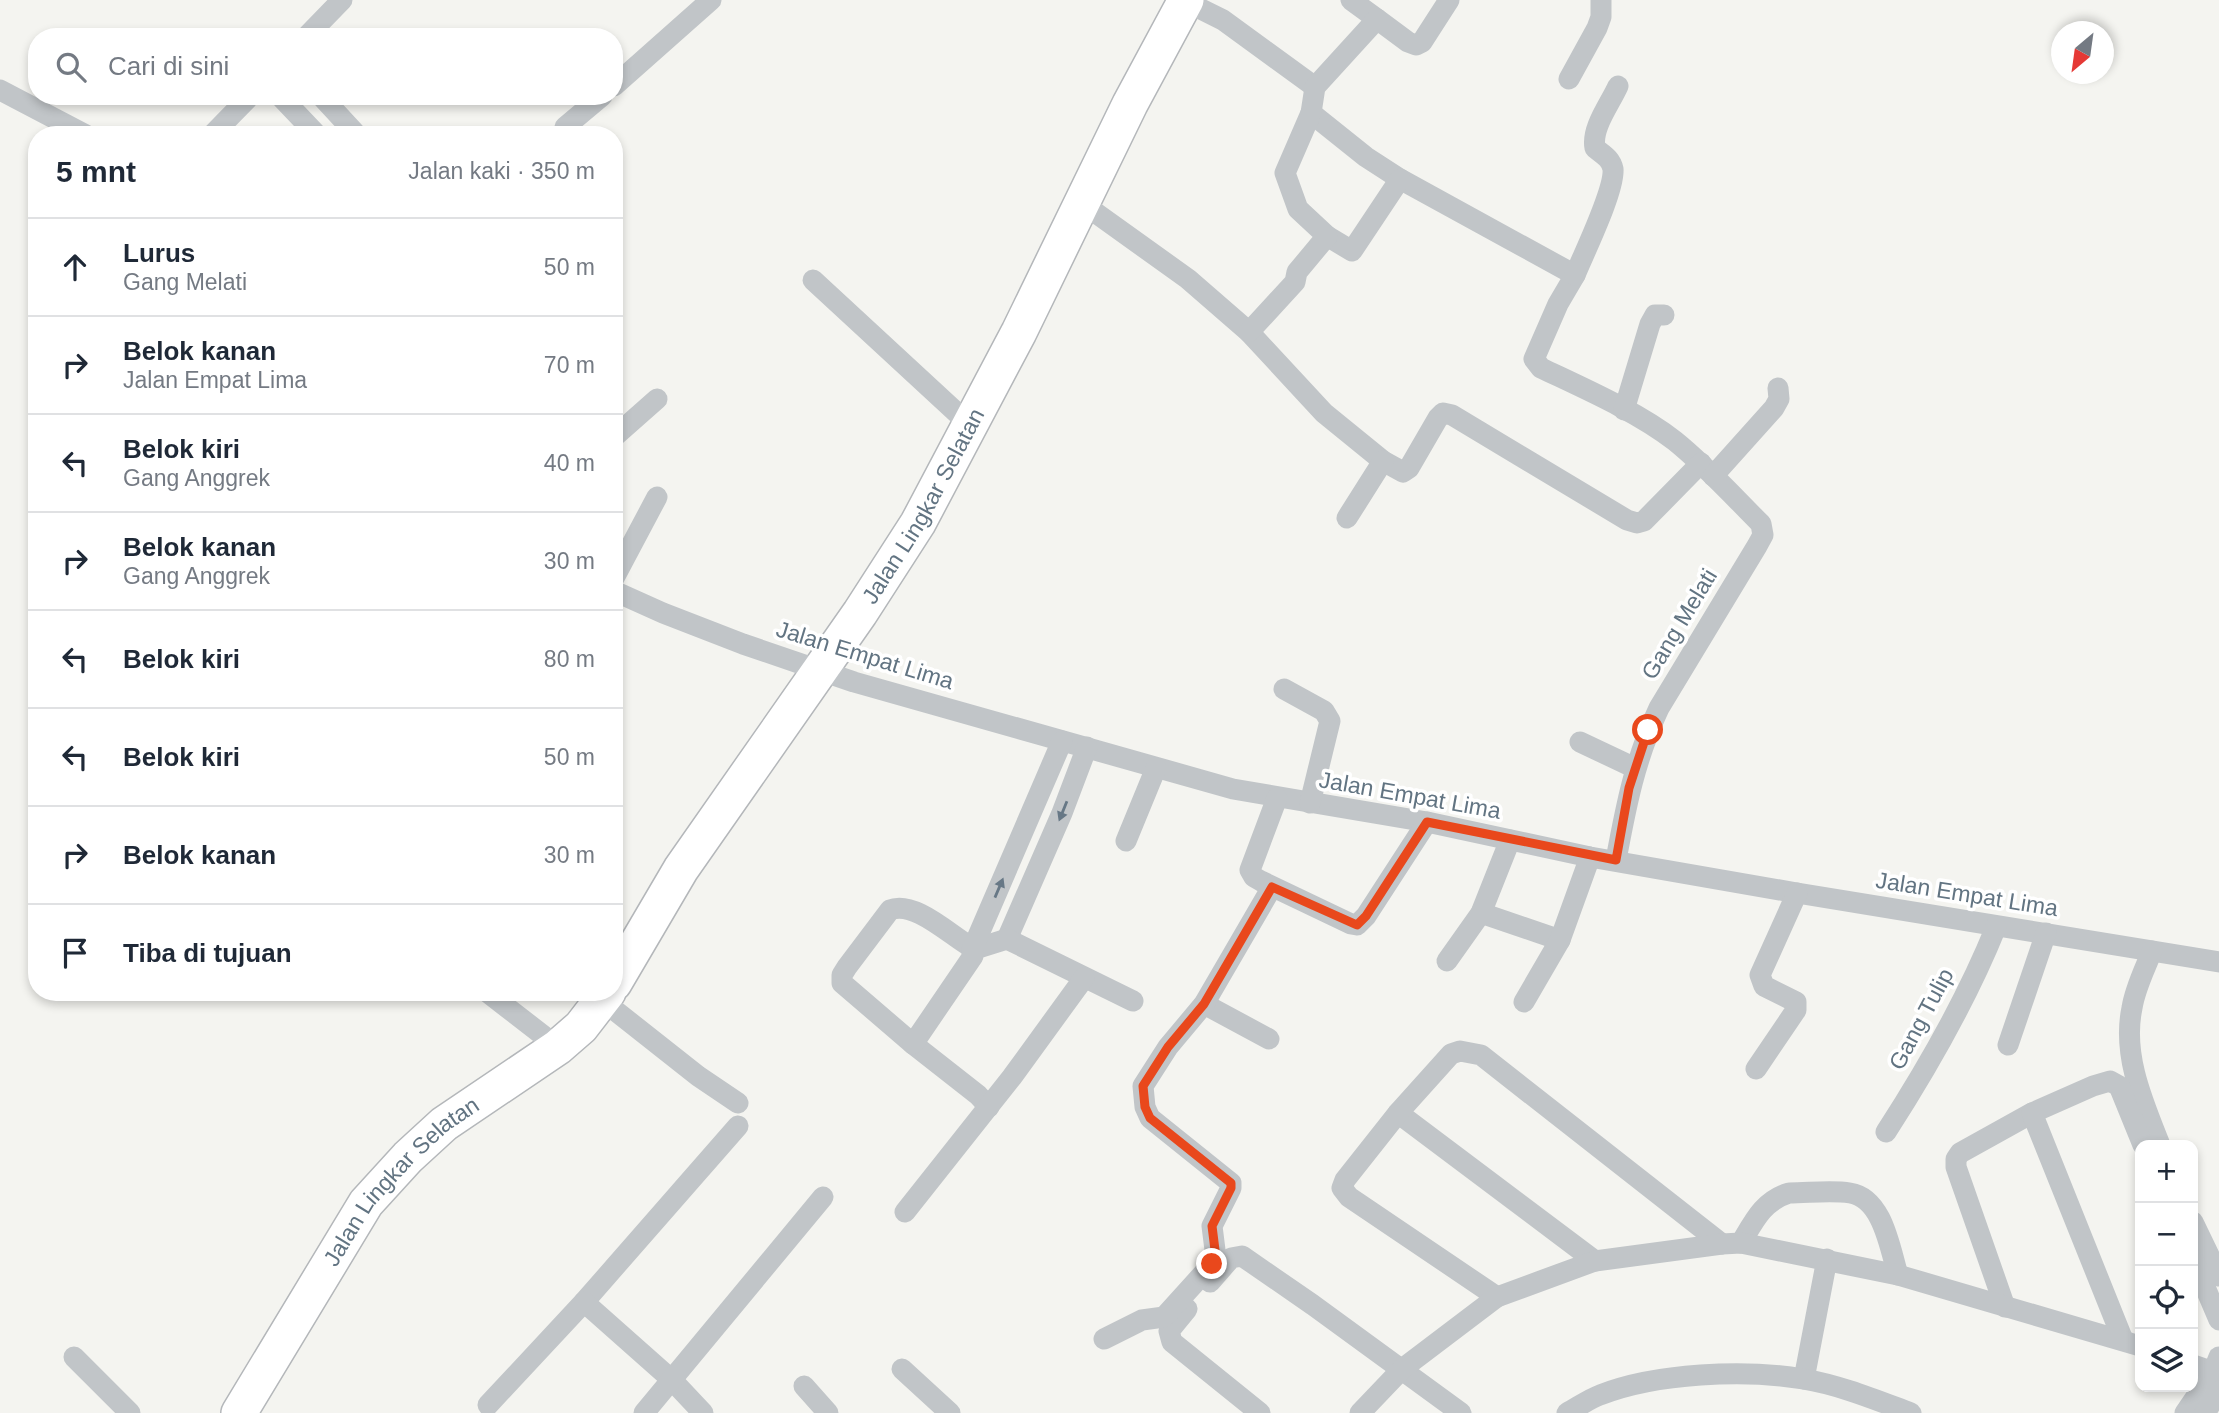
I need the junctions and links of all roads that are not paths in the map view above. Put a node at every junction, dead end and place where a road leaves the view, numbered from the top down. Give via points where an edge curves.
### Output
1 (342, 0) edge
2 (711, 0) edge
3 (1351, 0) edge
4 (1449, 0) edge
5 (1601, 0) edge
6 (1184, 2) edge
7 (1377, 19) junction
8 (315, 28) edge
9 (623, 78) edge
10 (1569, 79) dead end
11 (1618, 86) dead end
12 (1315, 87) junction
13 (0, 90) edge
14 (28, 104) edge
15 (29, 105) edge
16 (241, 105) edge
17 (289, 105) edge
18 (329, 105) edge
19 (591, 105) edge
20 (1311, 113) junction
21 (69, 126) edge
22 (221, 126) edge
23 (308, 126) edge
24 (349, 126) edge
25 (566, 126) edge
26 (1400, 179) junction
27 (1082, 203) junction
28 (1327, 236) junction
29 (1575, 275) junction
30 (813, 280) dead end
31 (1664, 314) dead end
32 (1249, 332) junction
33 (1778, 387) dead end
34 (657, 399) dead end
35 (1624, 410) junction
36 (970, 425) junction
37 (623, 429) edge
38 (1383, 461) junction
39 (1707, 469) junction
40 (657, 497) dead end
41 (1347, 518) dead end
42 (623, 561) edge
43 (623, 594) edge
44 (819, 670) junction
45 (1284, 689) dead end
46 (1062, 741) junction
47 (1580, 742) dead end
48 (1087, 747) junction
49 (1156, 768) junction
50 (1635, 768) junction
51 (1277, 798) junction
52 (1310, 803) junction
53 (1427, 822) junction
54 (1510, 840) junction
55 (1126, 841) dead end
56 (1590, 857) junction
57 (1616, 860) junction
58 (1272, 887) junction
59 (1797, 893) junction
60 (1481, 913) junction
61 (1996, 928) junction
62 (2046, 933) junction
63 (1007, 939) junction
64 (1560, 940) junction
65 (972, 950) junction
66 (2152, 951) junction
67 (1447, 961) dead end
68 (2219, 962) edge
69 (623, 966) edge
70 (1083, 978) junction
71 (499, 1001) edge
72 (601, 1001) edge
73 (618, 1001) edge
74 (1133, 1001) dead end
75 (1524, 1002) dead end
76 (1204, 1004) junction
77 (1269, 1039) dead end
78 (913, 1044) junction
79 (2008, 1045) dead end
80 (558, 1047) junction
81 (1756, 1069) dead end
82 (738, 1103) dead end
83 (989, 1107) junction
84 (1398, 1113) junction
85 (2032, 1113) junction
86 (738, 1126) dead end
87 (1886, 1132) dead end
88 (2141, 1140) edge
89 (2158, 1140) edge
90 (823, 1198) dead end
91 (905, 1212) dead end
92 (2198, 1232) edge
93 (1732, 1244) junction
94 (1827, 1259) junction
95 (1595, 1261) junction
96 (2196, 1266) edge
97 (1898, 1275) junction
98 (2219, 1276) edge
99 (1497, 1297) junction
100 (584, 1302) junction
101 (2005, 1307) junction
102 (2219, 1320) edge
103 (1104, 1339) dead end
104 (2132, 1343) edge
105 (75, 1357) dead end
106 (2198, 1367) edge
107 (1402, 1368) junction
108 (902, 1369) dead end
109 (2217, 1374) edge
110 (1804, 1379) junction
111 (672, 1380) junction
112 (804, 1386) dead end
113 (247, 1401) edge
114 (488, 1405) dead end
115 (130, 1413) edge
116 (644, 1413) edge
117 (702, 1413) edge
118 (828, 1413) edge
119 (950, 1413) edge
120 (1260, 1413) edge
121 (1360, 1413) edge
122 (1461, 1413) edge
123 (1567, 1413) edge
124 (1911, 1413) edge
125 (2185, 1413) edge
126 (2205, 1413) edge

1 - 8 street
2 - 9 street
3 - 7 street
4 - 7 street via 1416,45
5 - 10 street via 1597,28
6 - 12 street via 1223,20
6 - 27 highway, Jalan Lingkar Selatan
7 - 12 street
11 - 29 street via 1594,141 1613,169 1609,191
12 - 20 street
13 - 14 street
15 - 21 street
16 - 22 street
17 - 23 street
18 - 24 street
19 - 25 street
20 - 26 street
20 - 28 street via 1285,173 1298,209
26 - 28 street via 1352,251
26 - 29 street
27 - 32 street via 1188,279
27 - 36 highway, Jalan Lingkar Selatan
28 - 32 street via 1297,272 1295,282
29 - 35 street, Gang Melati via 1534,359 1541,368
30 - 36 street
31 - 35 street via 1655,315 1650,324
32 - 38 street via 1324,413
33 - 39 street via 1774,408
34 - 37 street
35 - 39 street, Gang Melati via 1673,439
36 - 44 highway, Jalan Lingkar Selatan via 900,553
38 - 39 street via 1403,472 1438,418 1452,415 1637,523
38 - 41 street
39 - 50 street, Gang Melati via 1761,524 1763,535 1659,708
40 - 42 street
43 - 44 street, Jalan Empat Lima
44 - 46 street, Jalan Empat Lima
44 - 69 highway, Jalan Lingkar Selatan via 670,886
45 - 52 street via 1324,711 1330,721
46 - 48 street, Jalan Empat Lima
65 -> 46 street
47 - 50 street
48 - 49 street, Jalan Empat Lima
48 -> 63 street
49 - 51 street, Jalan Empat Lima
49 - 55 street
50 - 57 street, Gang Melati
51 - 52 street, Jalan Empat Lima
51 - 58 street via 1250,870
52 - 53 street, Jalan Empat Lima
53 - 54 street, Jalan Empat Lima
53 - 58 street via 1357,925
54 - 56 street, Jalan Empat Lima
54 - 60 street
56 - 57 street, Jalan Empat Lima
56 - 64 street
57 - 59 street, Jalan Empat Lima
58 - 76 street
59 - 61 street, Jalan Empat Lima
59 - 81 street via 1760,975 1764,986 1796,1002 1796,1010
60 - 64 street
60 - 67 street
61 - 62 street, Jalan Empat Lima
61 - 87 street, Gang Tulip via 1957,1012
62 - 66 street, Jalan Empat Lima
62 - 79 street
63 - 65 street
63 - 70 street
64 - 75 street
65 - 78 street via 968,964
65 - 78 street via 917,912 898,906 890,910 842,975 848,989
66 - 68 street, Jalan Empat Lima
66 - 89 street via 2132,1006 2129,1032 2138,1088
70 - 74 street
70 - 83 street
71 - 80 street
72 - 80 highway, Jalan Lingkar Selatan
73 - 82 street via 698,1076
76 - 77 street
76 - 103 street via 1143,1086 1150,1118 1231,1183 1212,1226 1215,1257 1164,1317 1142,1320
78 - 83 street
80 - 113 highway, Jalan Lingkar Selatan via 444,1124 366,1203
83 - 91 street
84 - 93 street via 1451,1054 1481,1055
84 - 95 street
84 - 99 street via 1342,1188
85 - 88 street via 2110,1081 2119,1086
85 - 101 street via 1956,1159
85 - 104 street
86 - 100 street
90 - 111 street
92 - 98 street
93 - 94 street
93 - 95 street
93 - 97 street via 1770,1201 1780,1196 1853,1193 1877,1213
94 - 97 street
94 - 110 street
95 - 99 street
96 - 102 street
97 - 101 street
99 - 107 street
100 - 111 street
100 - 114 street
101 - 104 street
105 - 115 street
106 - 109 street
107 - 120 street via 1237,1256 1172,1326 1170,1335 1176,1347
107 - 121 street
107 - 122 street
108 - 119 street
109 - 125 street
109 - 126 street
110 - 123 street via 1760,1375 1666,1379 1600,1395
110 - 124 street
111 - 116 street
111 - 117 street
112 - 118 street

